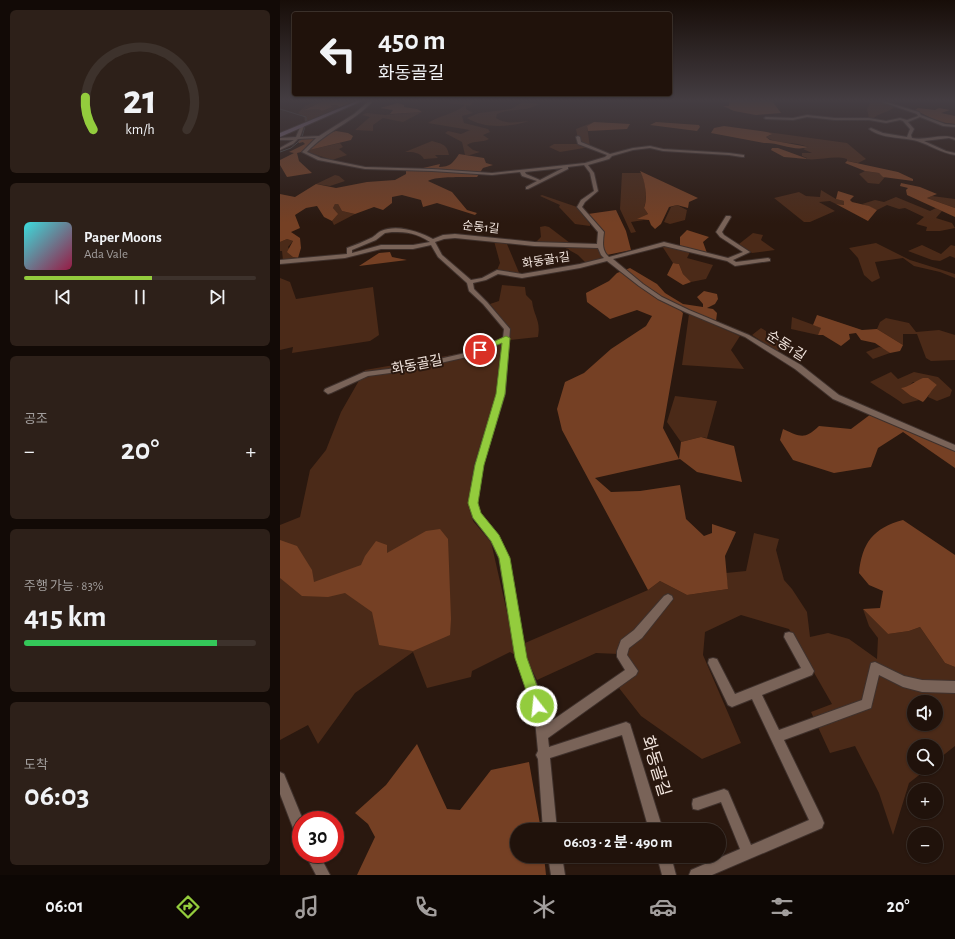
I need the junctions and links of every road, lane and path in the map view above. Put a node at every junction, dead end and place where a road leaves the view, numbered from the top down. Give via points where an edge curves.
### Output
1 (295, 142) edge
2 (312, 142) edge
3 (579, 142) edge
4 (922, 142) edge
5 (280, 150) edge
6 (955, 154) edge
7 (610, 155) junction
8 (742, 156) dead end
9 (586, 164) junction
10 (571, 166) junction
11 (522, 171) junction
12 (508, 172) junction
13 (510, 179) dead end
14 (540, 181) junction
15 (528, 188) dead end
16 (728, 217) dead end
17 (432, 242) junction
18 (600, 246) junction
19 (349, 253) junction
20 (608, 258) junction
21 (729, 260) junction
22 (768, 260) dead end
23 (280, 262) edge
24 (470, 282) junction
25 (506, 338) junction
26 (328, 391) dead end
27 (955, 448) edge
28 (668, 599) dead end
29 (789, 637) dead end
30 (714, 662) dead end
31 (955, 687) edge
32 (754, 692) junction
33 (542, 735) junction
34 (776, 737) junction
35 (542, 755) junction
36 (281, 781) edge
37 (698, 804) dead end
38 (293, 811) edge
39 (549, 823) edge
40 (654, 823) edge
41 (748, 852) junction
42 (317, 863) edge
43 (556, 863) edge
44 (666, 863) edge
45 (323, 875) edge
46 (558, 875) edge
47 (669, 875) edge
48 (696, 875) edge

1 - 5 street
2 - 12 street via 304,152 320,159 350,166 382,170 492,174
3 - 7 street
4 - 6 street
7 - 8 street via 642,147
7 - 9 street
9 - 10 street
9 - 18 street, 순동1길 via 592,173 596,191 579,207 601,232
10 - 11 street
10 - 14 street
11 - 12 street
11 - 14 street
12 - 13 street
14 - 15 street
16 - 21 street via 719,232 747,252
17 - 18 street, 순동1길 via 443,237 455,236 534,244
17 - 19 street via 413,247 381,247
17 - 19 street via 411,231 392,230 349,249
17 - 24 street via 440,256
18 - 20 street, 순동1길
19 - 23 street via 345,256
20 - 21 street via 664,244
20 - 24 street, 화동골1길 via 585,265 522,276 497,272 484,279
20 - 27 street, 순동1길 via 660,298 747,336 798,367 836,397
21 - 22 street via 735,264
24 - 25 street via 471,290 507,329
25 - 26 street, 화동골길 via 467,355 405,369 368,374
25 - 33 street via 501,394 479,465 473,503 476,515 495,538 504,558 521,658 534,692
28 - 33 street via 638,634 625,644 622,656 632,671
29 - 32 street via 808,671
30 - 32 street via 732,702
31 - 34 street via 922,686 903,681 875,667 867,704
32 - 34 street
33 - 35 street
34 - 41 street via 817,823
35 - 39 street
35 - 40 street, 화동골길 via 626,728
36 - 38 street
37 - 41 street via 724,795
41 - 48 street
42 - 45 street
43 - 46 street
44 - 47 street

